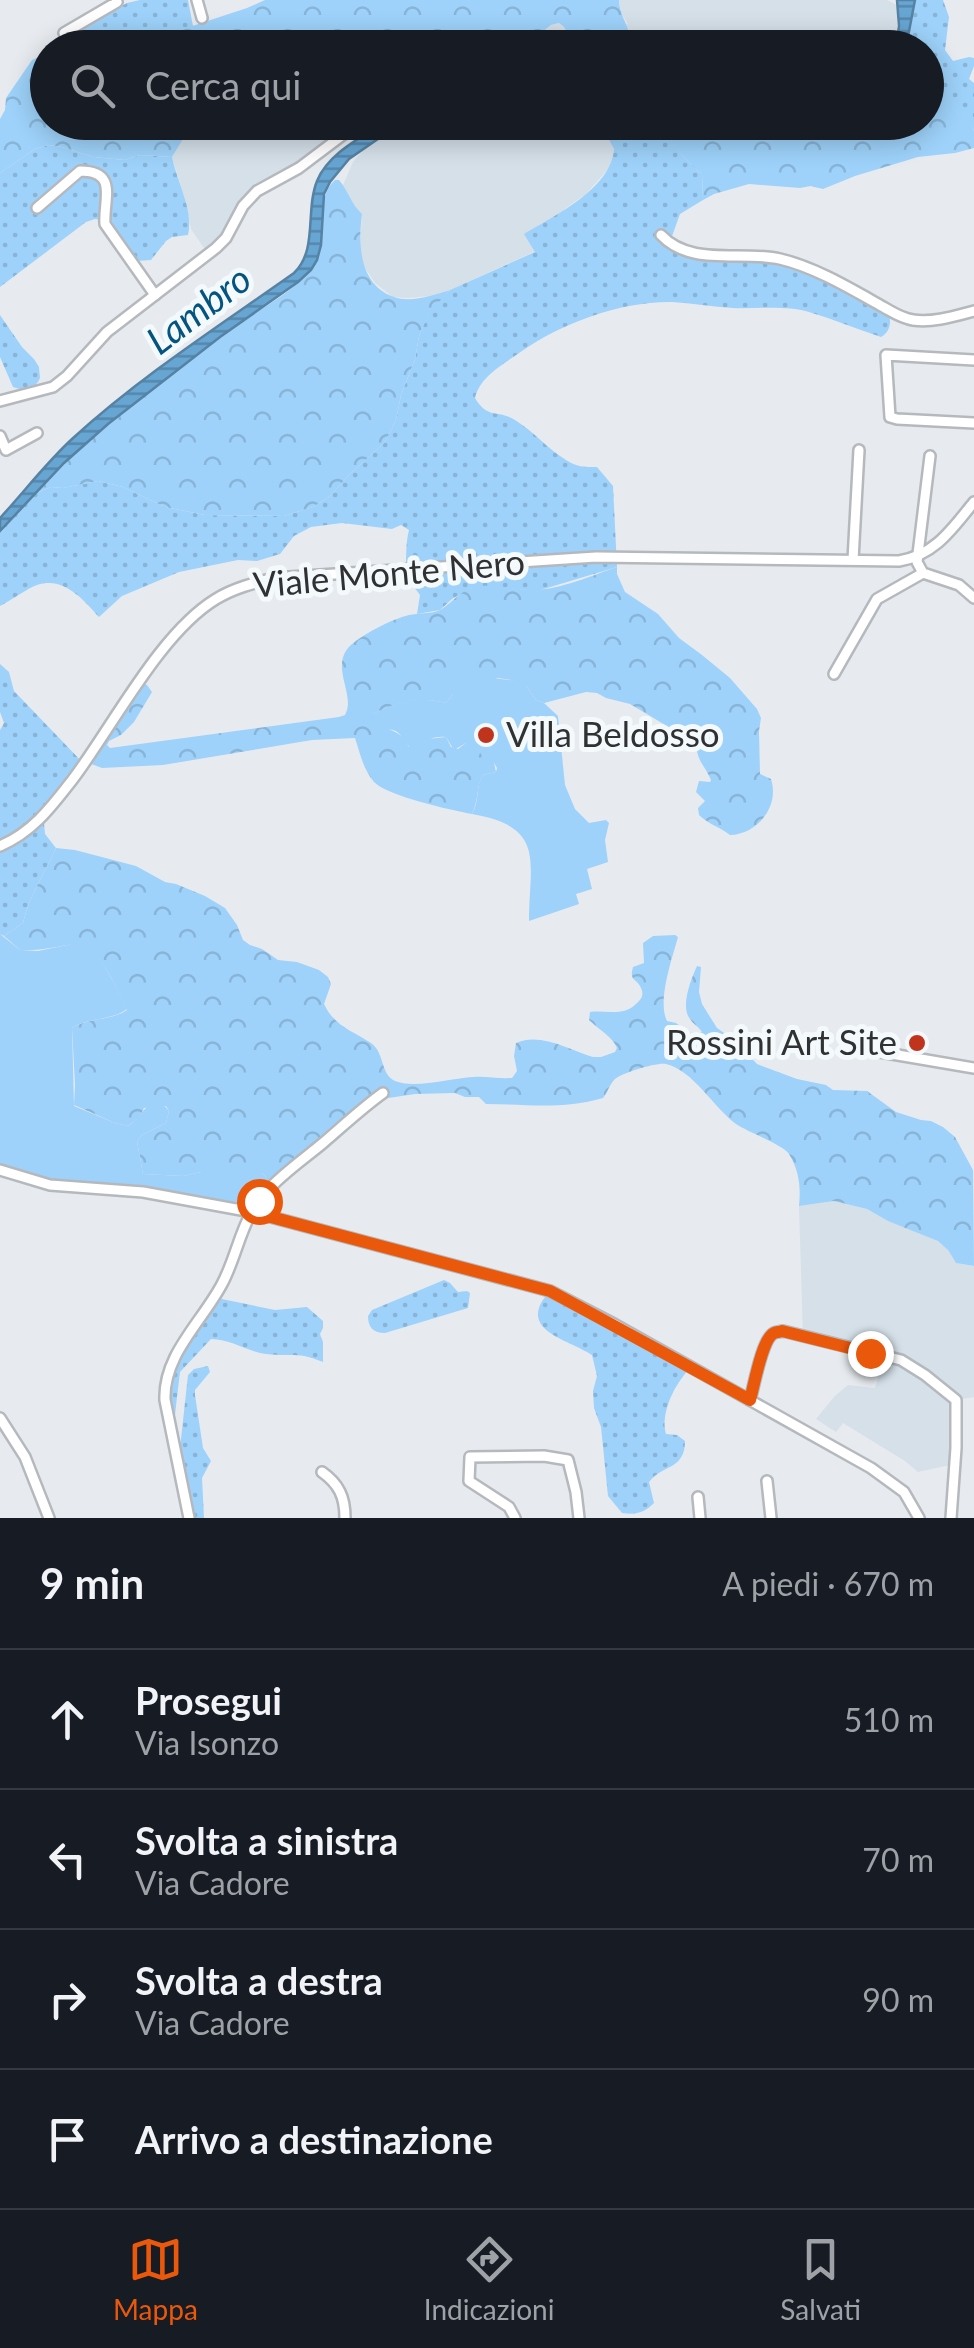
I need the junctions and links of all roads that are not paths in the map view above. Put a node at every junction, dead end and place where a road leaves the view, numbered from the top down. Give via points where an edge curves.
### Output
1 (116, 0) edge
2 (197, 0) edge
3 (202, 18) dead end
4 (68, 30) edge
5 (337, 140) edge
6 (37, 208) dead end
7 (661, 234) dead end
8 (156, 295) junction
9 (974, 311) edge
10 (974, 360) edge
11 (0, 401) edge
12 (974, 423) edge
13 (36, 432) dead end
14 (0, 436) edge
15 (859, 450) dead end
16 (930, 456) dead end
17 (974, 502) edge
18 (917, 558) junction
19 (849, 560) junction
20 (924, 573) junction
21 (974, 598) edge
22 (834, 674) dead end
23 (0, 846) edge
24 (880, 1052) dead end
25 (974, 1068) edge
26 (383, 1094) dead end
27 (0, 1170) edge
28 (252, 1212) junction
29 (750, 1400) junction
30 (0, 1418) edge
31 (322, 1472) dead end
32 (766, 1481) dead end
33 (698, 1497) dead end
34 (48, 1518) edge
35 (189, 1518) edge
36 (345, 1518) edge
37 (515, 1518) edge
38 (578, 1518) edge
39 (700, 1518) edge
40 (771, 1518) edge
41 (918, 1518) edge
42 (951, 1518) edge

1 - 4 street
2 - 3 street
5 - 8 street via 257,191 226,238
6 - 8 street via 80,170 101,176 108,193 106,224
7 - 9 street via 688,251 798,264 913,320
8 - 11 street via 107,332 53,387
10 - 12 street via 886,355 890,417
13 - 14 street via 6,450
15 - 19 street
16 - 18 street
17 - 18 street
18 - 19 street, Viale Monte Nero
18 - 20 street
19 - 23 street, Viale Monte Nero via 596,557 274,578 236,589 182,628 48,812
20 - 21 street
20 - 22 street via 877,598
24 - 25 street
26 - 28 street via 277,1182
27 - 28 street via 50,1185 143,1192
28 - 29 street via 550,1291
28 - 35 street via 223,1283 164,1384
29 - 41 street via 893,1482
29 - 42 street via 764,1347 776,1332 911,1366 956,1400
30 - 34 street via 26,1457
31 - 36 street via 342,1493
32 - 40 street
33 - 39 street
37 - 38 street via 469,1481 470,1456 566,1459

